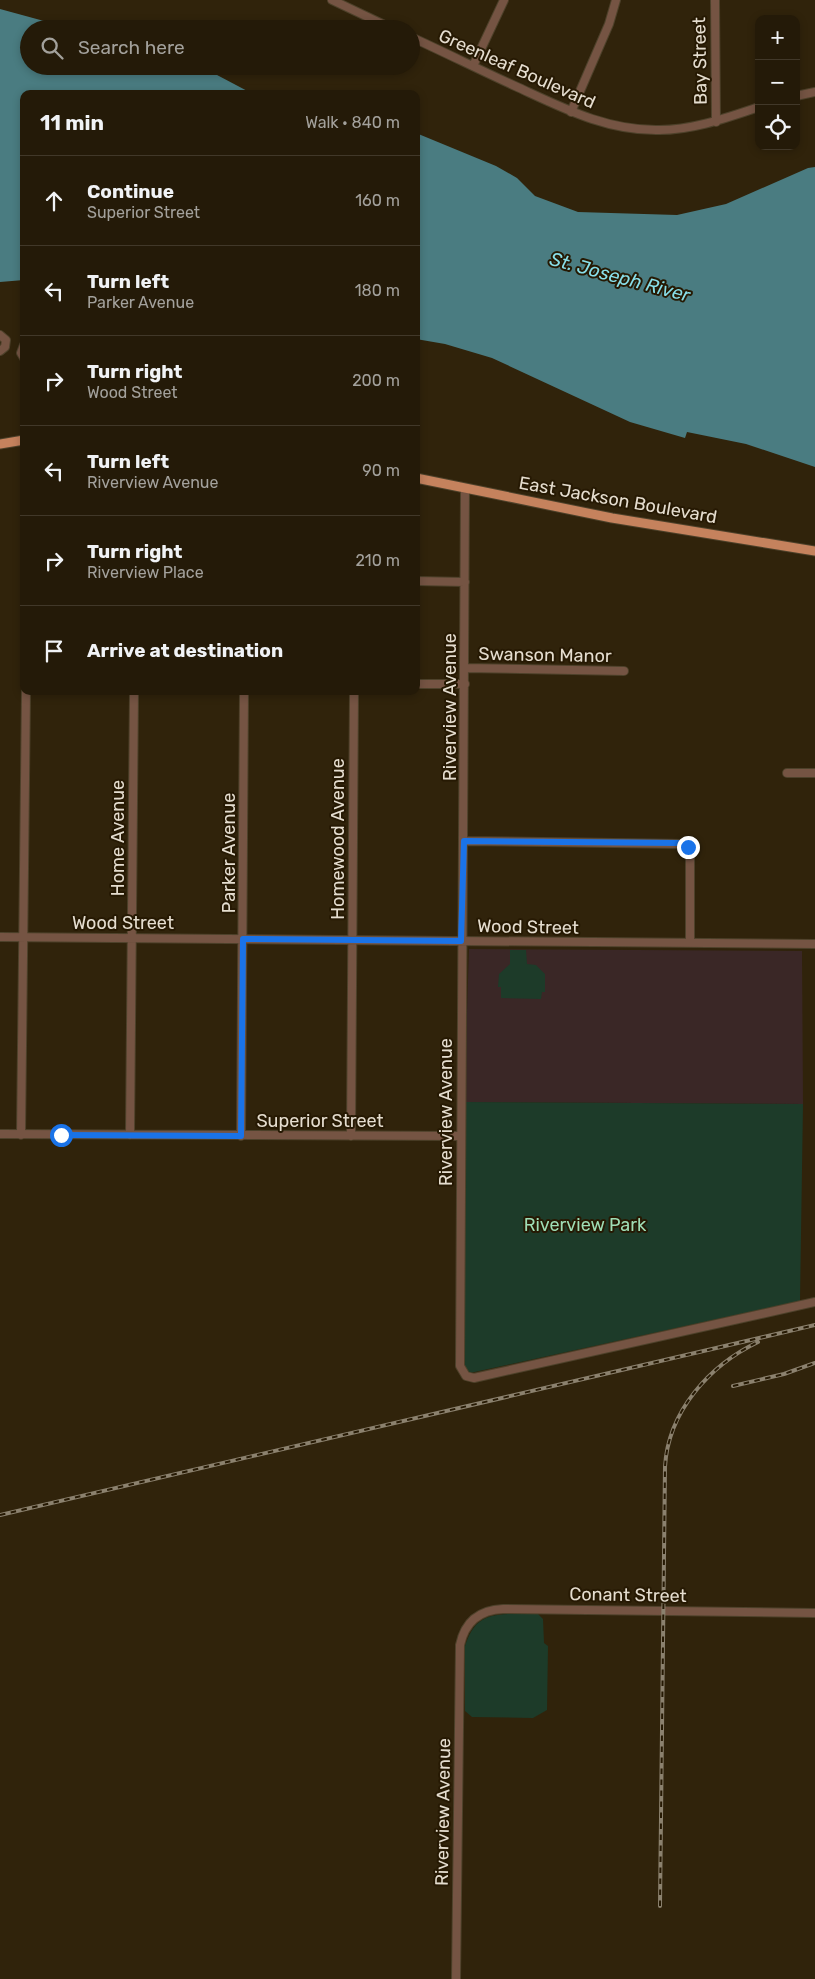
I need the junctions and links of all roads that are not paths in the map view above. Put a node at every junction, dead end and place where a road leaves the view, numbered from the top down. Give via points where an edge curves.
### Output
1 (332, 0) edge
2 (504, 0) edge
3 (616, 0) edge
4 (715, 0) edge
5 (374, 20) edge
6 (420, 41) edge
7 (473, 66) junction
8 (815, 92) edge
9 (800, 95) edge
10 (755, 108) edge
11 (571, 112) junction
12 (716, 122) junction
13 (0, 335) edge
14 (0, 350) edge
15 (20, 441) edge
16 (0, 444) edge
17 (420, 479) edge
18 (466, 488) junction
19 (815, 551) edge
20 (420, 581) edge
21 (465, 582) junction
22 (465, 668) junction
23 (624, 671) dead end
24 (420, 684) edge
25 (465, 684) junction
26 (26, 695) edge
27 (134, 695) edge
28 (244, 695) edge
29 (354, 695) edge
30 (786, 773) dead end
31 (815, 773) edge
32 (464, 841) junction
33 (0, 937) edge
34 (23, 937) junction
35 (133, 938) junction
36 (243, 939) junction
37 (352, 940) junction
38 (461, 941) junction
39 (690, 943) junction
40 (815, 944) edge
41 (0, 1134) edge
42 (22, 1135) junction
43 (130, 1135) junction
44 (241, 1136) junction
45 (351, 1136) junction
46 (461, 1136) junction
47 (815, 1302) edge
48 (815, 1613) edge
49 (460, 1645) joint
50 (456, 1979) edge

1 - 5 street
2 - 7 street
3 - 11 street
4 - 12 street, Bay Street
6 - 7 street, Greenleaf Boulevard
7 - 11 street, Greenleaf Boulevard
8 - 9 street
10 - 12 street, Greenleaf Boulevard
11 - 12 street, Greenleaf Boulevard via 628,128 660,130
13 - 14 street via 6,340 5,347
15 - 16 main road
17 - 18 main road, East Jackson Boulevard
18 - 19 main road, East Jackson Boulevard via 612,518
18 - 21 street, Riverview Avenue
20 - 21 street
21 - 22 street, Riverview Avenue
22 - 23 street, Swanson Manor
22 - 25 street, Riverview Avenue
24 - 25 street
25 - 32 street, Riverview Avenue
26 - 34 street
27 - 35 street, Home Avenue
28 - 36 street, Parker Avenue
29 - 37 street, Homewood Avenue
30 - 31 street
32 - 38 street, Riverview Avenue
32 - 39 street via 685,844 690,851
33 - 34 street, Wood Street
34 - 35 street, Wood Street
34 - 42 street
35 - 36 street, Wood Street
35 - 43 street, Home Avenue
36 - 37 street, Wood Street
36 - 44 street, Parker Avenue
37 - 38 street, Wood Street
37 - 45 street, Homewood Avenue
38 - 39 street, Wood Street
38 - 46 street, Riverview Avenue
39 - 40 street, Wood Street
41 - 42 street, Superior Street
42 - 43 street, Superior Street
43 - 44 street, Superior Street
44 - 45 street, Superior Street
45 - 46 street, Superior Street
46 - 47 street, Riverview Avenue via 460,1366 466,1376 474,1378
48 - 49 street, Conant Street via 490,1609 473,1621
49 - 50 street, Riverview Avenue

